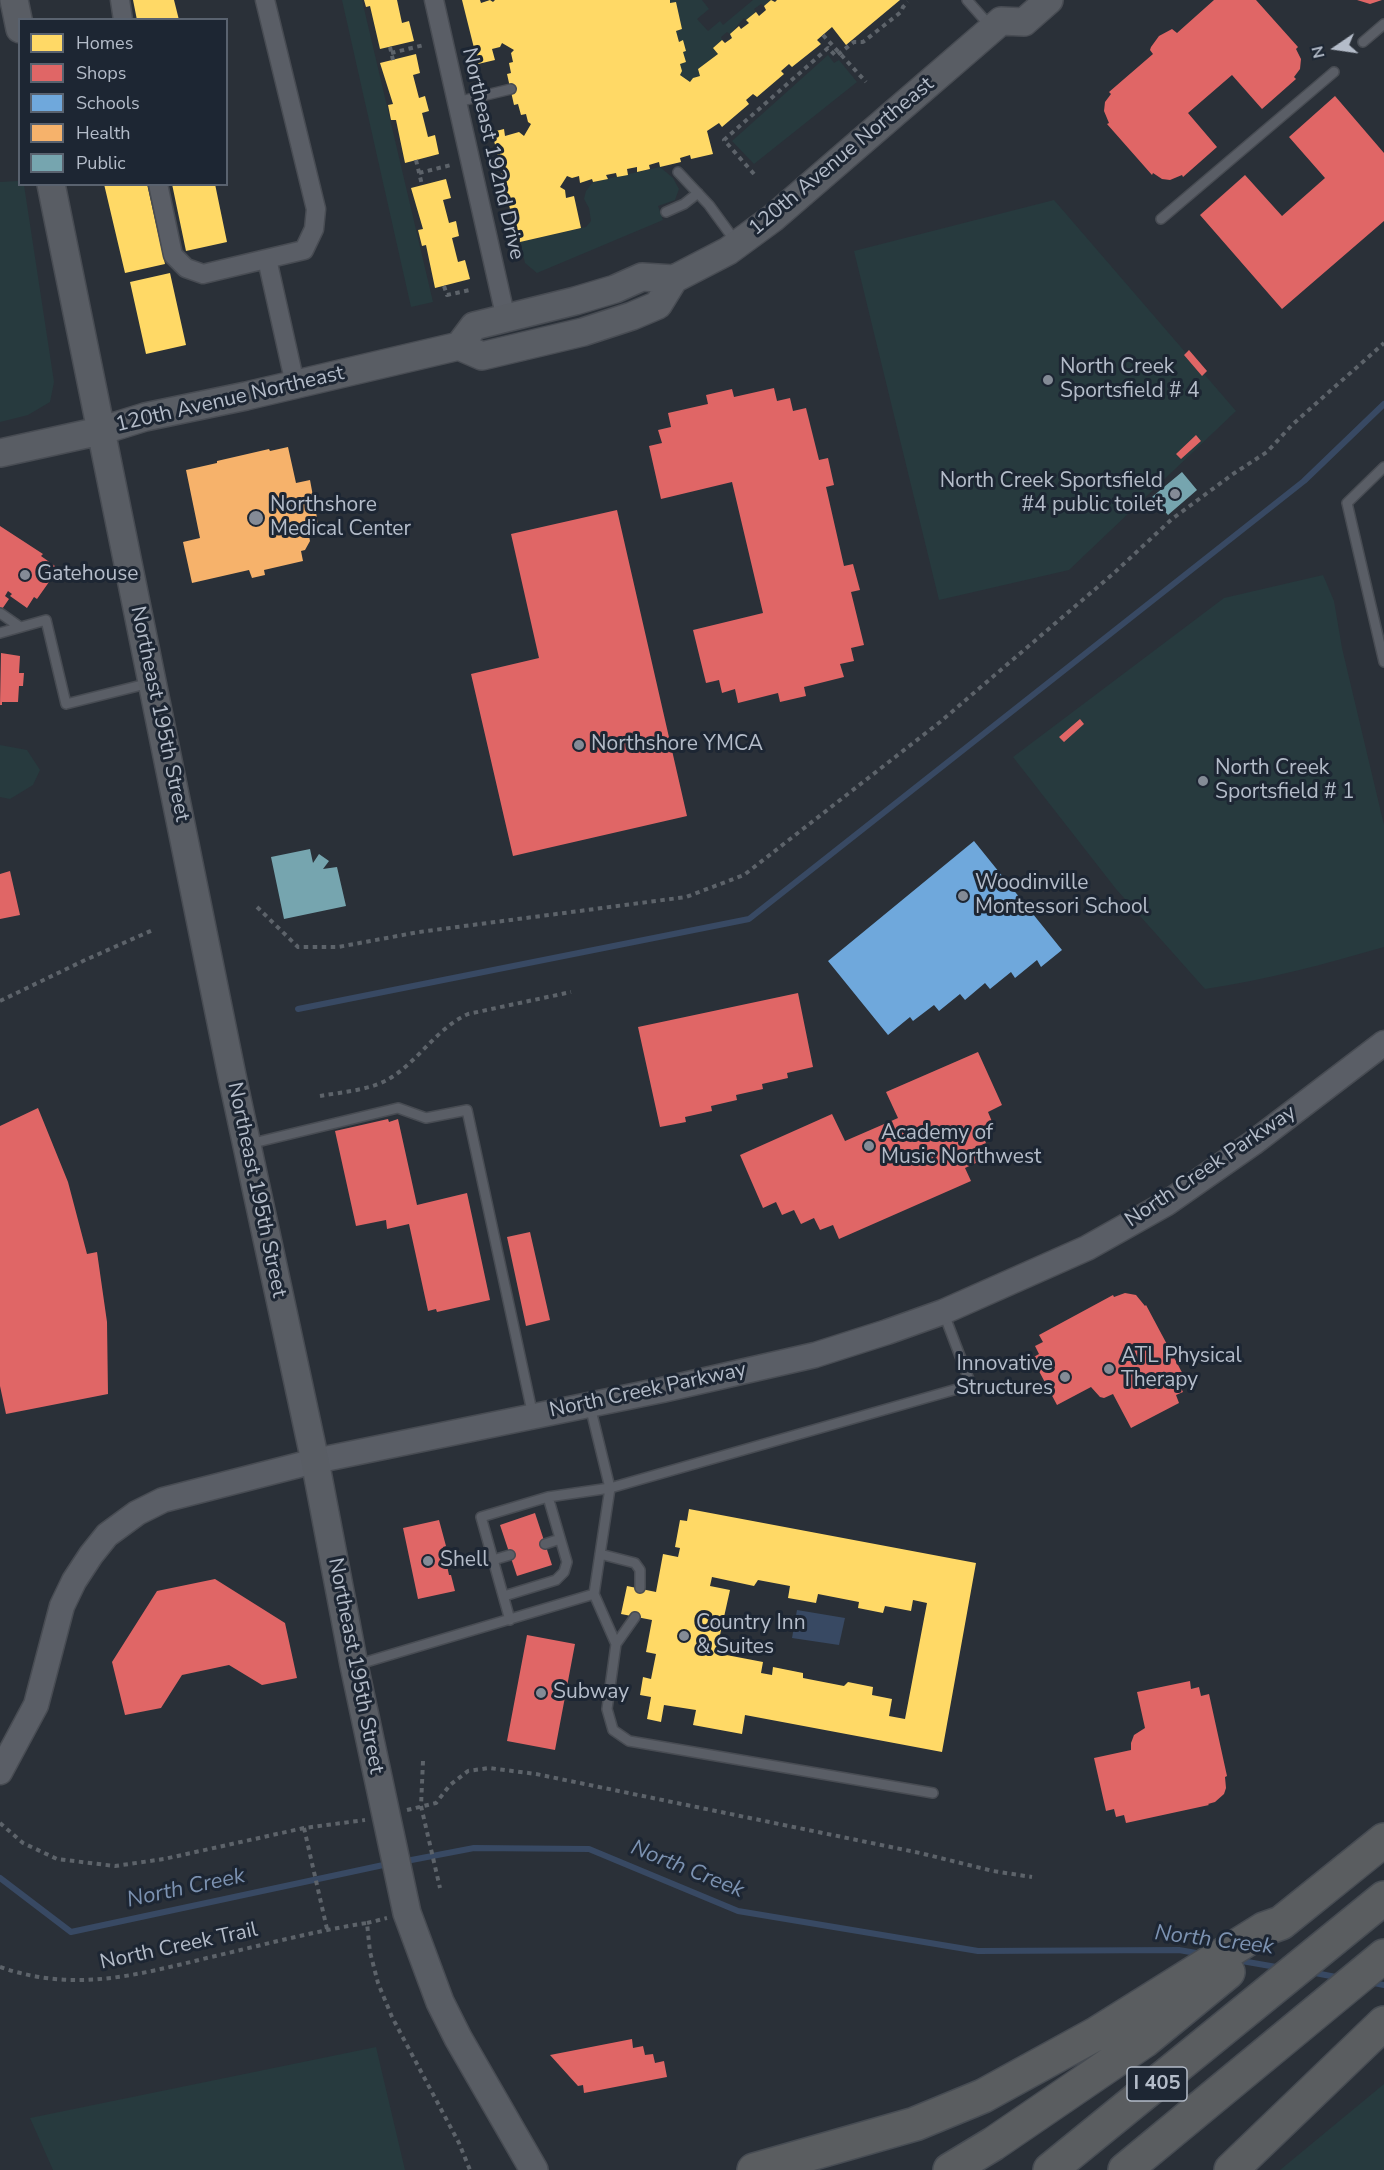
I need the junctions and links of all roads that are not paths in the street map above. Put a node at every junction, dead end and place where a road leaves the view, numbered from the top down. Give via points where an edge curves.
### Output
1 (14, 0) edge
2 (120, 0) edge
3 (265, 0) edge
4 (434, 0) edge
5 (967, 0) edge
6 (1049, 0) edge
7 (999, 17) edge
8 (123, 18) edge
9 (18, 19) edge
10 (1384, 24) edge
11 (1363, 42) dead end
12 (1334, 72) dead end
13 (511, 89) dead end
14 (457, 102) junction
15 (678, 172) dead end
16 (51, 186) edge
17 (158, 186) edge
18 (698, 193) junction
19 (666, 212) dead end
20 (1161, 219) dead end
21 (737, 244) junction
22 (267, 259) junction
23 (674, 279) junction
24 (506, 319) junction
25 (459, 346) junction
26 (295, 384) junction
27 (100, 431) junction
28 (0, 453) edge
29 (1384, 467) edge
30 (0, 613) edge
31 (20, 627) junction
32 (0, 633) edge
33 (1384, 663) edge
34 (152, 682) junction
35 (1384, 1043) edge
36 (247, 1144) junction
37 (943, 1312) junction
38 (589, 1404) junction
39 (533, 1416) junction
40 (315, 1461) junction
41 (610, 1488) junction
42 (548, 1497) junction
43 (560, 1539) junction
44 (545, 1544) dead end
45 (600, 1554) junction
46 (510, 1555) dead end
47 (493, 1560) junction
48 (640, 1588) dead end
49 (594, 1594) junction
50 (504, 1596) junction
51 (635, 1617) dead end
52 (510, 1620) junction
53 (616, 1644) junction
54 (354, 1665) junction
55 (0, 1772) edge
56 (933, 1793) dead end
57 (1384, 1840) edge
58 (1384, 1898) edge
59 (1384, 1920) edge
60 (1275, 1927) junction
61 (1344, 1941) junction
62 (1384, 1956) edge
63 (1384, 1978) edge
64 (1267, 2004) junction
65 (1327, 2014) junction
66 (1382, 2025) edge
67 (534, 2170) edge
68 (753, 2170) edge
69 (950, 2170) edge
70 (1050, 2170) edge
71 (1075, 2170) edge
72 (1125, 2170) edge
73 (1147, 2170) edge
74 (1231, 2170) edge

1 - 9 main road
2 - 8 street
3 - 22 street via 316,209 314,229 304,250
4 - 14 street, Northeast 192nd Drive
5 - 7 lane
6 - 7 main road via 1024,22
7 - 21 main road, 120th Avenue Northeast via 773,218
10 - 11 lane
12 - 20 lane
13 - 14 lane
14 - 24 street, Northeast 192nd Drive
15 - 18 lane
16 - 27 main road, Northeast 195th Street
17 - 22 street via 173,255 186,268 203,274
18 - 19 lane
18 - 21 lane
21 - 23 main road, 120th Avenue Northeast
22 - 26 street
23 - 24 main road via 642,277 575,302
23 - 25 main road, 120th Avenue Northeast via 657,304 622,320 482,356
24 - 25 main road via 474,326
25 - 26 main road, 120th Avenue Northeast
26 - 27 main road, 120th Avenue Northeast via 145,417
27 - 28 main road, 120th Avenue Northeast
27 - 34 main road, Northeast 195th Street
29 - 33 lane via 1347,503
30 - 31 lane
31 - 32 lane
31 - 34 lane via 46,620 66,704
34 - 36 main road, Northeast 195th Street
35 - 37 street, North Creek Parkway via 1167,1203 1087,1248
36 - 39 lane via 398,1108 426,1118 467,1110
36 - 40 main road, Northeast 195th Street
37 - 38 street, North Creek Parkway via 816,1355
37 - 41 lane via 971,1386
38 - 39 street, North Creek Parkway
38 - 41 lane
39 - 40 street, North Creek Parkway
40 - 54 main road, Northeast 195th Street
40 - 55 street, North Creek Parkway via 163,1500 107,1535 62,1606 36,1705
41 - 42 lane
41 - 45 lane
42 - 43 lane
42 - 47 lane via 481,1517
43 - 44 lane
43 - 50 lane via 567,1562 564,1572 556,1580
45 - 48 lane via 635,1563 640,1570
45 - 49 lane
46 - 47 lane
47 - 50 lane
49 - 52 lane
49 - 53 lane
50 - 52 lane
51 - 53 lane
52 - 54 lane
53 - 56 lane via 607,1709 613,1730 629,1741
54 - 67 main road, Northeast 195th Street via 407,1913 440,2002
57 - 60 highway
58 - 61 highway, I 405
59 - 61 highway, I 405
60 - 68 highway via 983,2096 915,2124
60 - 69 highway via 1144,2041
61 - 64 highway, I 405
62 - 65 highway, I 405
63 - 65 highway, I 405
64 - 70 highway, I 405
64 - 71 highway, I 405 via 1178,2088
65 - 72 highway, I 405
65 - 73 highway, I 405
66 - 74 highway

